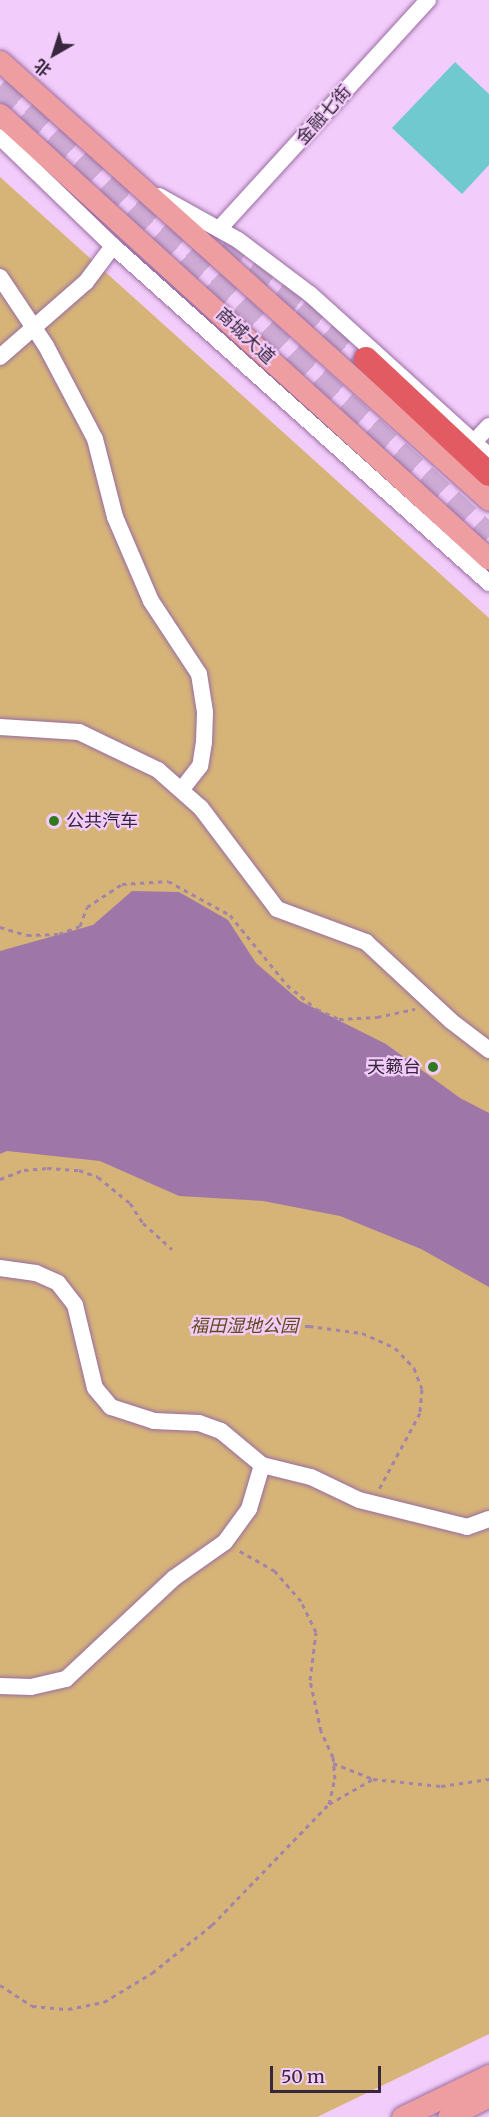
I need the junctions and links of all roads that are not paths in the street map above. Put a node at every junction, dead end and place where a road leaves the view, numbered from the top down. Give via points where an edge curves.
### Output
1 (428, 0) edge
2 (0, 61) edge
3 (0, 114) edge
4 (0, 137) edge
5 (136, 184) junction
6 (219, 229) junction
7 (113, 246) junction
8 (0, 277) edge
9 (34, 327) junction
10 (0, 357) edge
11 (366, 359) tunnel mouth
12 (489, 426) edge
13 (474, 442) junction
14 (489, 456) edge
15 (489, 474) edge
16 (489, 500) edge
17 (489, 560) edge
18 (489, 583) edge
19 (0, 727) edge
20 (182, 789) junction
21 (489, 1050) edge
22 (0, 1268) edge
23 (262, 1465) junction
24 (489, 1519) edge
25 (0, 1686) edge
26 (489, 2074) edge
27 (489, 2096) edge
28 (402, 2117) edge
29 (448, 2117) edge

1 - 6 street, 金融七街
2 - 5 main road
3 - 17 main road, 商城大道
4 - 7 street
5 - 6 street
5 - 16 main road
6 - 13 street via 337,315
7 - 9 street via 86,282
7 - 18 street
8 - 9 street
9 - 10 street
9 - 20 street via 95,439 115,517 151,601 199,674 205,713 204,742 200,766
11 - 15 highway
12 - 13 street
13 - 14 street
19 - 20 street via 79,732 158,770
20 - 21 street via 277,909 366,942
22 - 23 street via 36,1273 58,1283 78,1313 95,1388 111,1407 154,1421 199,1423 221,1431
23 - 24 street via 311,1476 370,1503 467,1527
23 - 25 street via 249,1509 225,1542 174,1578 66,1679 31,1687
26 - 28 main road
27 - 29 main road

